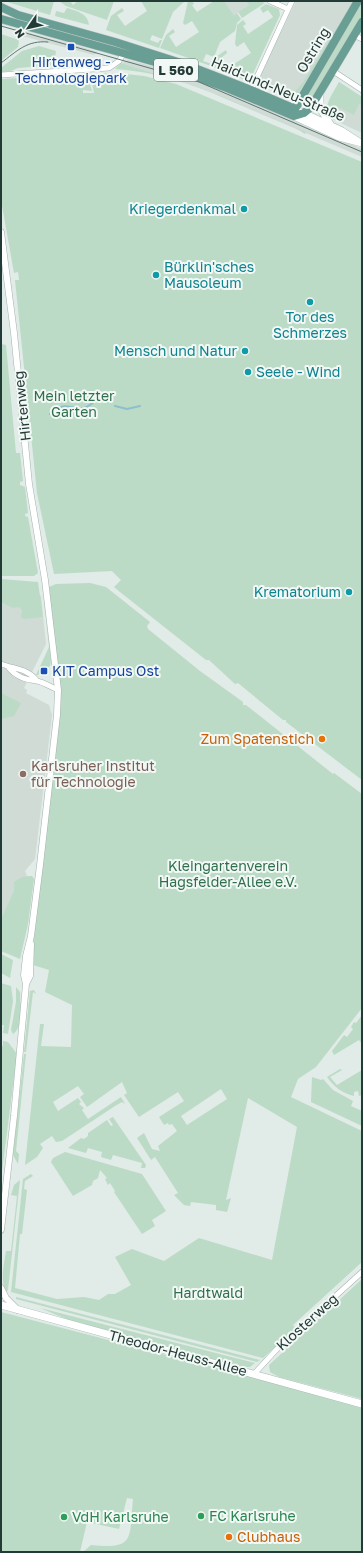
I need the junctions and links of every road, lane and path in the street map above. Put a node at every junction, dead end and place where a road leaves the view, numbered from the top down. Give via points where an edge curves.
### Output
1 (270, 1) edge
2 (292, 1) edge
3 (358, 1) edge
4 (1, 7) edge
5 (288, 9) junction
6 (1, 18) edge
7 (362, 22) edge
8 (354, 34) junction
9 (362, 39) edge
10 (124, 53) junction
11 (333, 71) junction
12 (1, 75) edge
13 (251, 90) junction
14 (362, 90) edge
15 (320, 93) junction
16 (295, 113) junction
17 (304, 113) junction
18 (332, 130) junction
19 (360, 143) edge
20 (1, 232) edge
21 (1, 664) edge
22 (58, 690) junction
23 (1, 1230) edge
24 (362, 1272) edge
25 (1, 1288) edge
26 (1, 1305) edge
27 (18, 1310) junction
28 (254, 1374) junction
29 (360, 1402) edge

1 - 5 street
2 - 5 street
3 - 16 main road, Ostring
4 - 13 main road, Haid-und-Neu-Straße / L 560 via 24,17 157,55
5 - 13 street
6 - 10 main road, Haid-und-Neu-Straße / L 560
7 - 8 main road, Ostring
8 - 9 street
8 - 11 main road, Ostring
10 - 12 street via 119,62 109,68
10 - 16 main road, Haid-und-Neu-Straße / L 560
11 - 14 street
11 - 15 main road, Ostring
13 - 16 main road, Haid-und-Neu-Straße / L 560
15 - 17 main road, Ostring
15 - 18 main road via 320,108
16 - 17 main road
16 - 18 main road, Haid-und-Neu-Straße
17 - 18 main road, Haid-und-Neu-Straße
18 - 19 main road, Haid-und-Neu-Straße
20 - 22 street, Hirtenweg via 10,294 29,484 45,580
21 - 22 street via 9,668 16,667 37,681
22 - 23 street, Hirtenweg via 25,964 26,984
24 - 28 street, Klosterweg via 273,1352
25 - 27 street via 6,1298
26 - 27 main road, Theodor-Heuss-Allee
27 - 28 main road, Theodor-Heuss-Allee
28 - 29 main road, Theodor-Heuss-Allee

